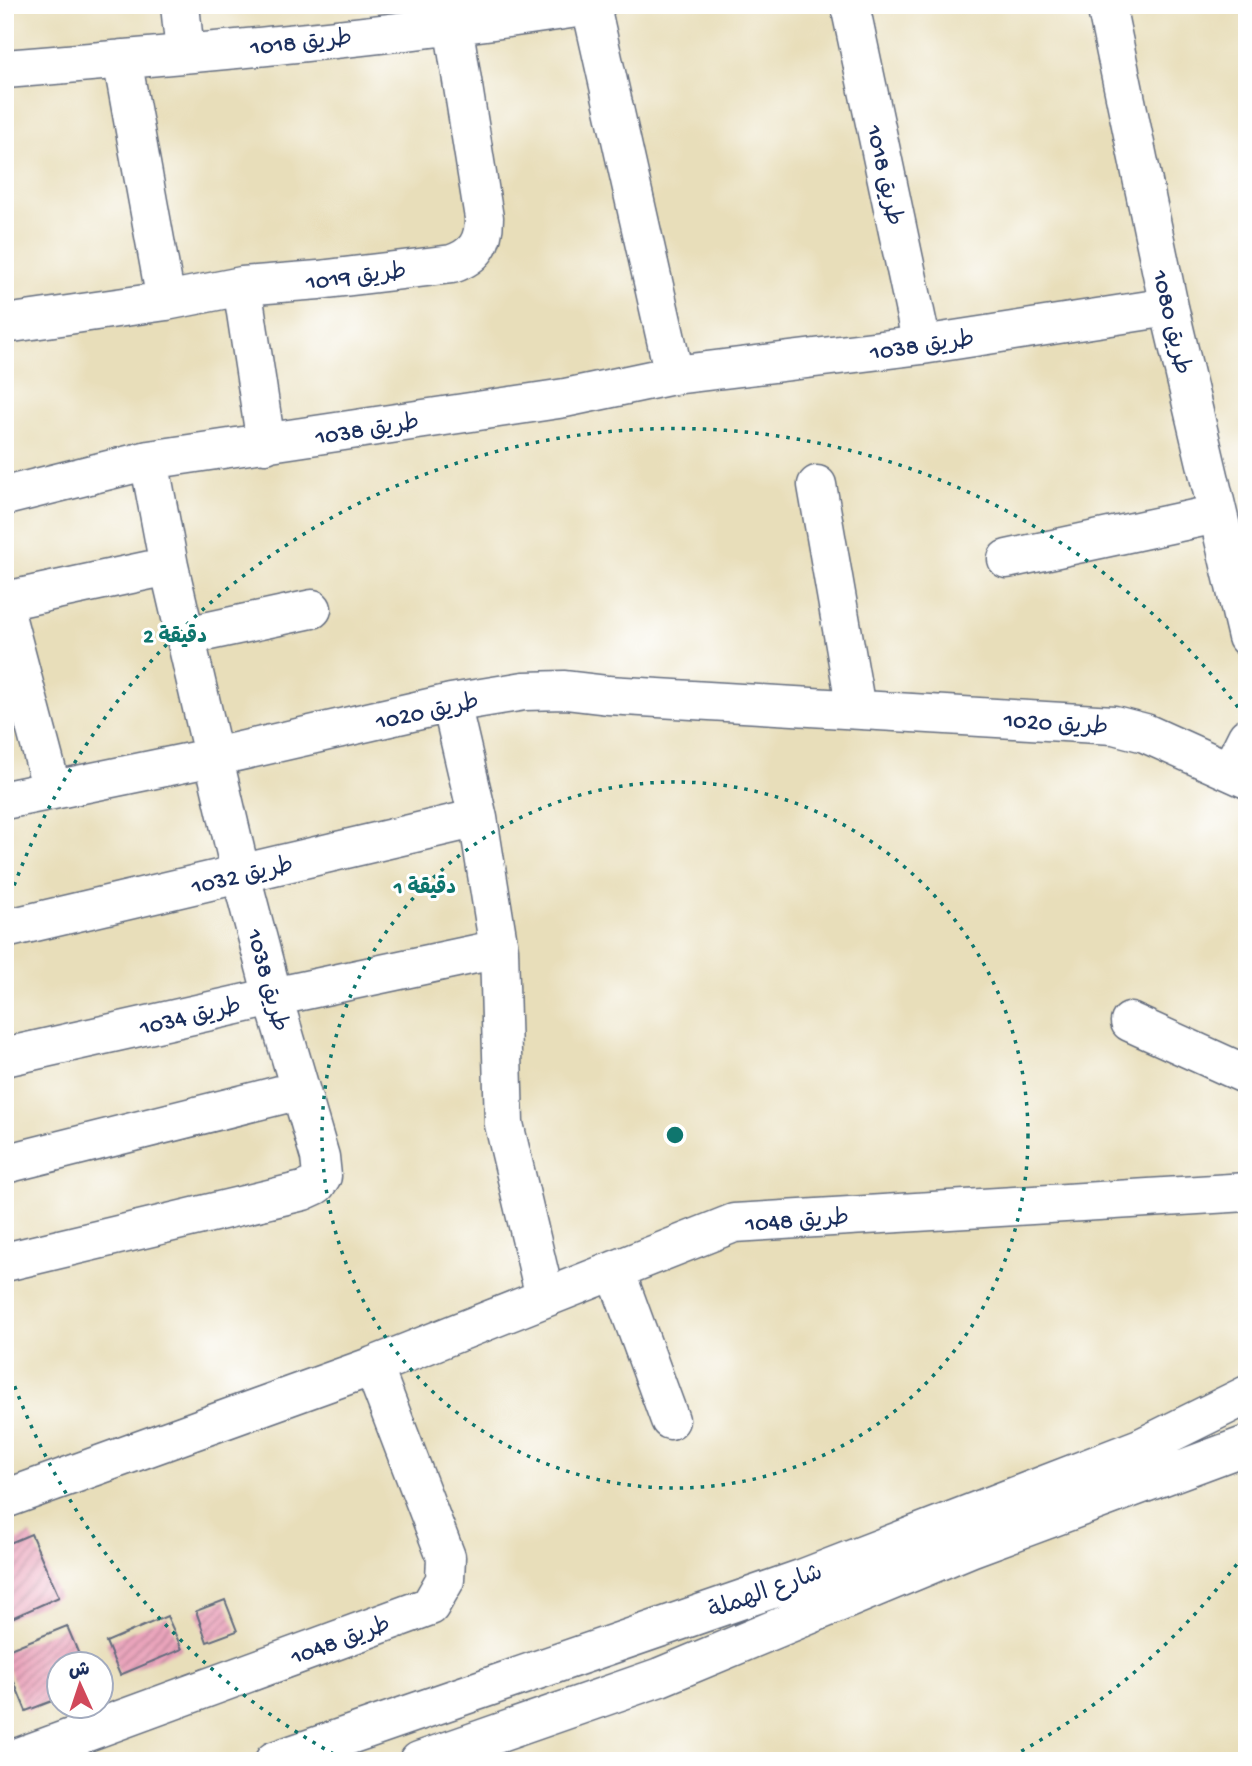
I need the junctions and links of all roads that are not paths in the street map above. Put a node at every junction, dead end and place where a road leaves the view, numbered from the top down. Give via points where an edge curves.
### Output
1 (180, 5) edge
2 (850, 5) edge
3 (1105, 5) edge
4 (593, 6) edge
5 (453, 15) edge
6 (185, 53) junction
7 (122, 60) junction
8 (5, 69) edge
9 (242, 286) junction
10 (166, 301) junction
11 (1168, 307) junction
12 (5, 324) edge
13 (922, 345) junction
14 (674, 375) junction
15 (266, 444) junction
16 (149, 460) junction
17 (7, 484) edge
18 (817, 485) dead end
19 (1217, 514) junction
20 (1007, 559) dead end
21 (169, 566) junction
22 (5, 601) edge
23 (312, 609) dead end
24 (5, 612) edge
25 (186, 636) junction
26 (1247, 638) edge
27 (451, 703) junction
28 (856, 709) junction
29 (1247, 737) edge
30 (215, 757) junction
31 (1238, 775) edge
32 (52, 790) junction
33 (5, 800) edge
34 (478, 818) junction
35 (241, 875) junction
36 (5, 929) edge
37 (499, 949) junction
38 (273, 997) junction
39 (1130, 1022) dead end
40 (5, 1057) edge
41 (1247, 1075) edge
42 (300, 1090) junction
43 (5, 1164) edge
44 (1247, 1192) edge
45 (5, 1262) edge
46 (615, 1270) junction
47 (545, 1297) junction
48 (373, 1366) junction
49 (1247, 1395) edge
50 (670, 1420) dead end
51 (1247, 1445) edge
52 (5, 1499) edge
53 (8, 1761) edge
54 (274, 1761) edge
55 (419, 1761) edge

1 - 6 street
2 - 13 street, طريق 1018
3 - 11 street, طريق 1080
4 - 5 street, طريق 1018
4 - 14 street
5 - 6 street, طريق 1018
5 - 9 street, طريق 1019 via 484,218 479,246 467,259 452,264
6 - 7 street, طريق 1018
7 - 8 street, طريق 1018
7 - 10 street
9 - 10 street, طريق 1019
9 - 15 street
10 - 12 street, طريق 1019
11 - 13 street, طريق 1038
11 - 19 street, طريق 1080
13 - 14 street, طريق 1038
14 - 15 street, طريق 1038 via 565,398
15 - 16 street, طريق 1038
16 - 17 street, طريق 1038
16 - 21 street, طريق 1038
18 - 28 street
19 - 20 street
19 - 26 street, طريق 1080
21 - 22 street
21 - 25 street, طريق 1038
23 - 25 street
24 - 32 street
25 - 30 street, طريق 1038
27 - 28 street, طريق 1020 via 524,691 565,690
27 - 30 street, طريق 1020
27 - 34 street
28 - 31 street, طريق 1020 via 1114,725 1145,733
29 - 31 street
30 - 32 street, طريق 1020
30 - 35 street, طريق 1038
32 - 33 street, طريق 1020
34 - 35 street, طريق 1032
34 - 37 street
35 - 36 street, طريق 1032
35 - 38 street, طريق 1038
37 - 38 street, طريق 1034
37 - 47 street via 504,1124
38 - 40 street, طريق 1034
38 - 42 street, طريق 1038
39 - 41 street
42 - 43 street
42 - 45 street, طريق 1038 via 320,1157 322,1176 316,1185
44 - 46 street, طريق 1048 via 734,1223
46 - 47 street, طريق 1048
46 - 50 street
47 - 48 street, طريق 1048
48 - 52 street, طريق 1048
48 - 53 street, طريق 1048 via 446,1557 445,1580 430,1606
49 - 54 street, شارع الهملة via 1140,1448 801,1579
51 - 55 street via 970,1548 660,1677

